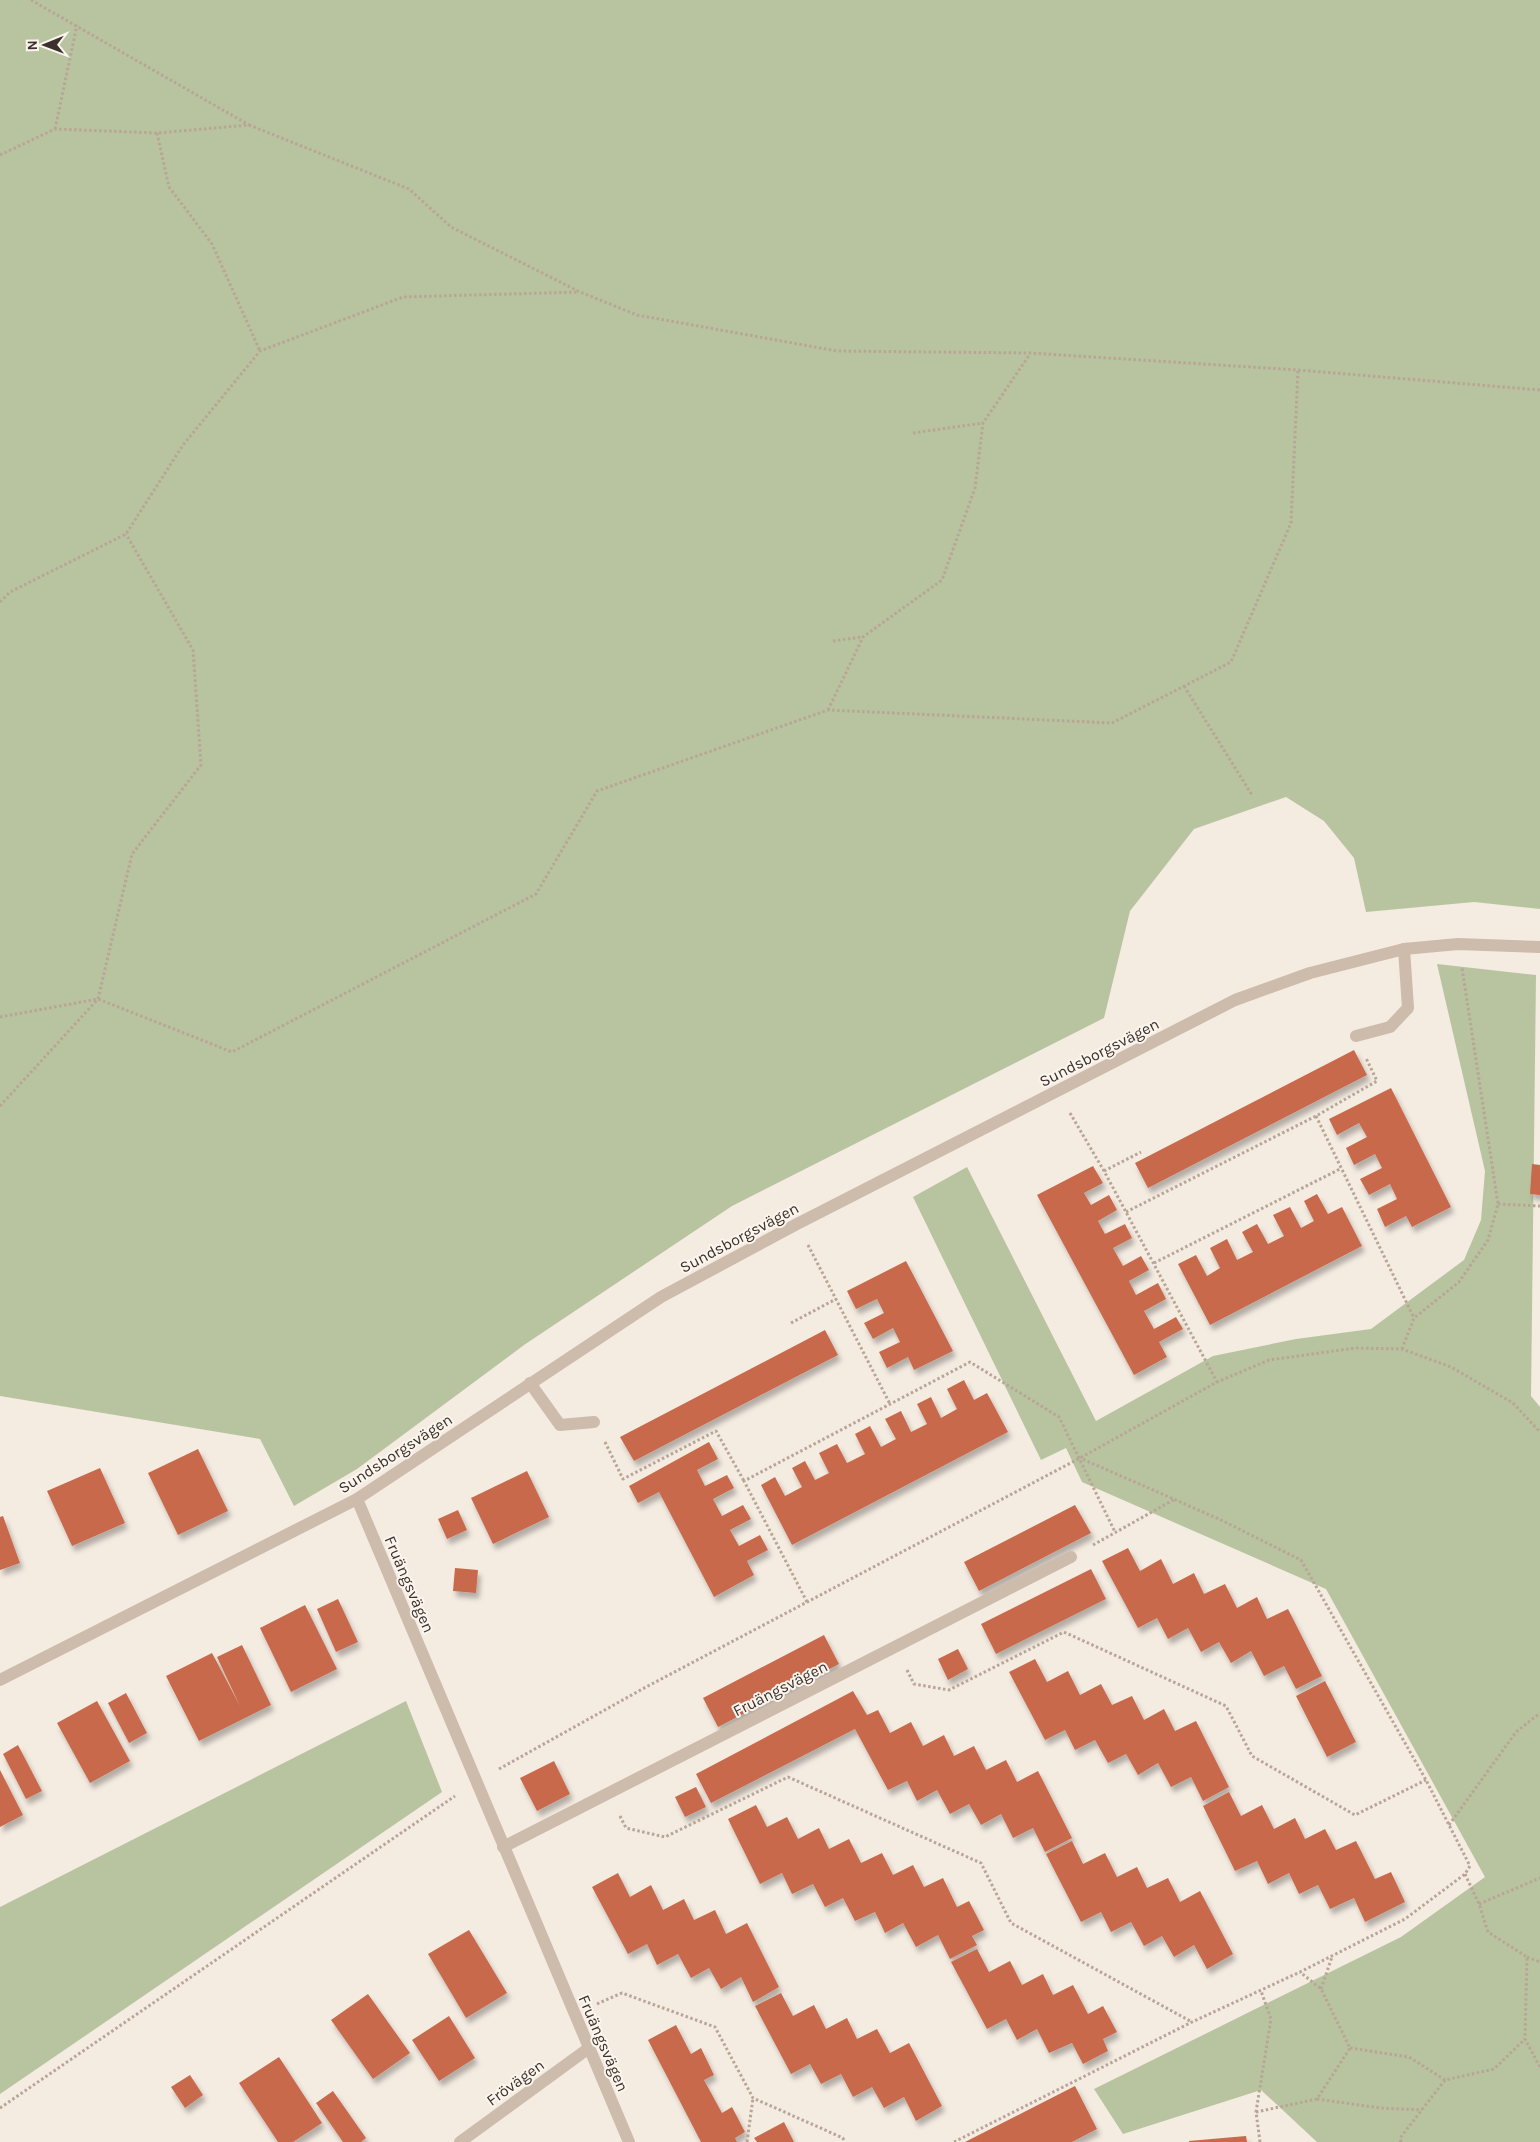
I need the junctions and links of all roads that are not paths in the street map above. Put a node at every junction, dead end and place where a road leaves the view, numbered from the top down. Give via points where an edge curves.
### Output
1 (1540, 947) edge
2 (1404, 949) junction
3 (1356, 1036) road end
4 (530, 1383) junction
5 (594, 1422) road end
6 (357, 1499) junction
7 (1071, 1557) road end
8 (0, 1680) edge
9 (504, 1847) junction
10 (589, 2048) junction
11 (460, 2142) edge
12 (629, 2142) edge

1 - 2 street, Sundsborgsvägen via 1458,944
2 - 3 street via 1408,1008 1390,1027
2 - 4 street, Sundsborgsvägen via 1310,973 1235,1000 661,1296
4 - 5 street via 560,1425
4 - 6 street, Sundsborgsvägen
6 - 8 street, Sundsborgsvägen
6 - 9 street, Fruängsvägen
7 - 9 street, Fruängsvägen
9 - 10 street, Fruängsvägen
10 - 11 street, Frövägen
10 - 12 street, Fruängsvägen

